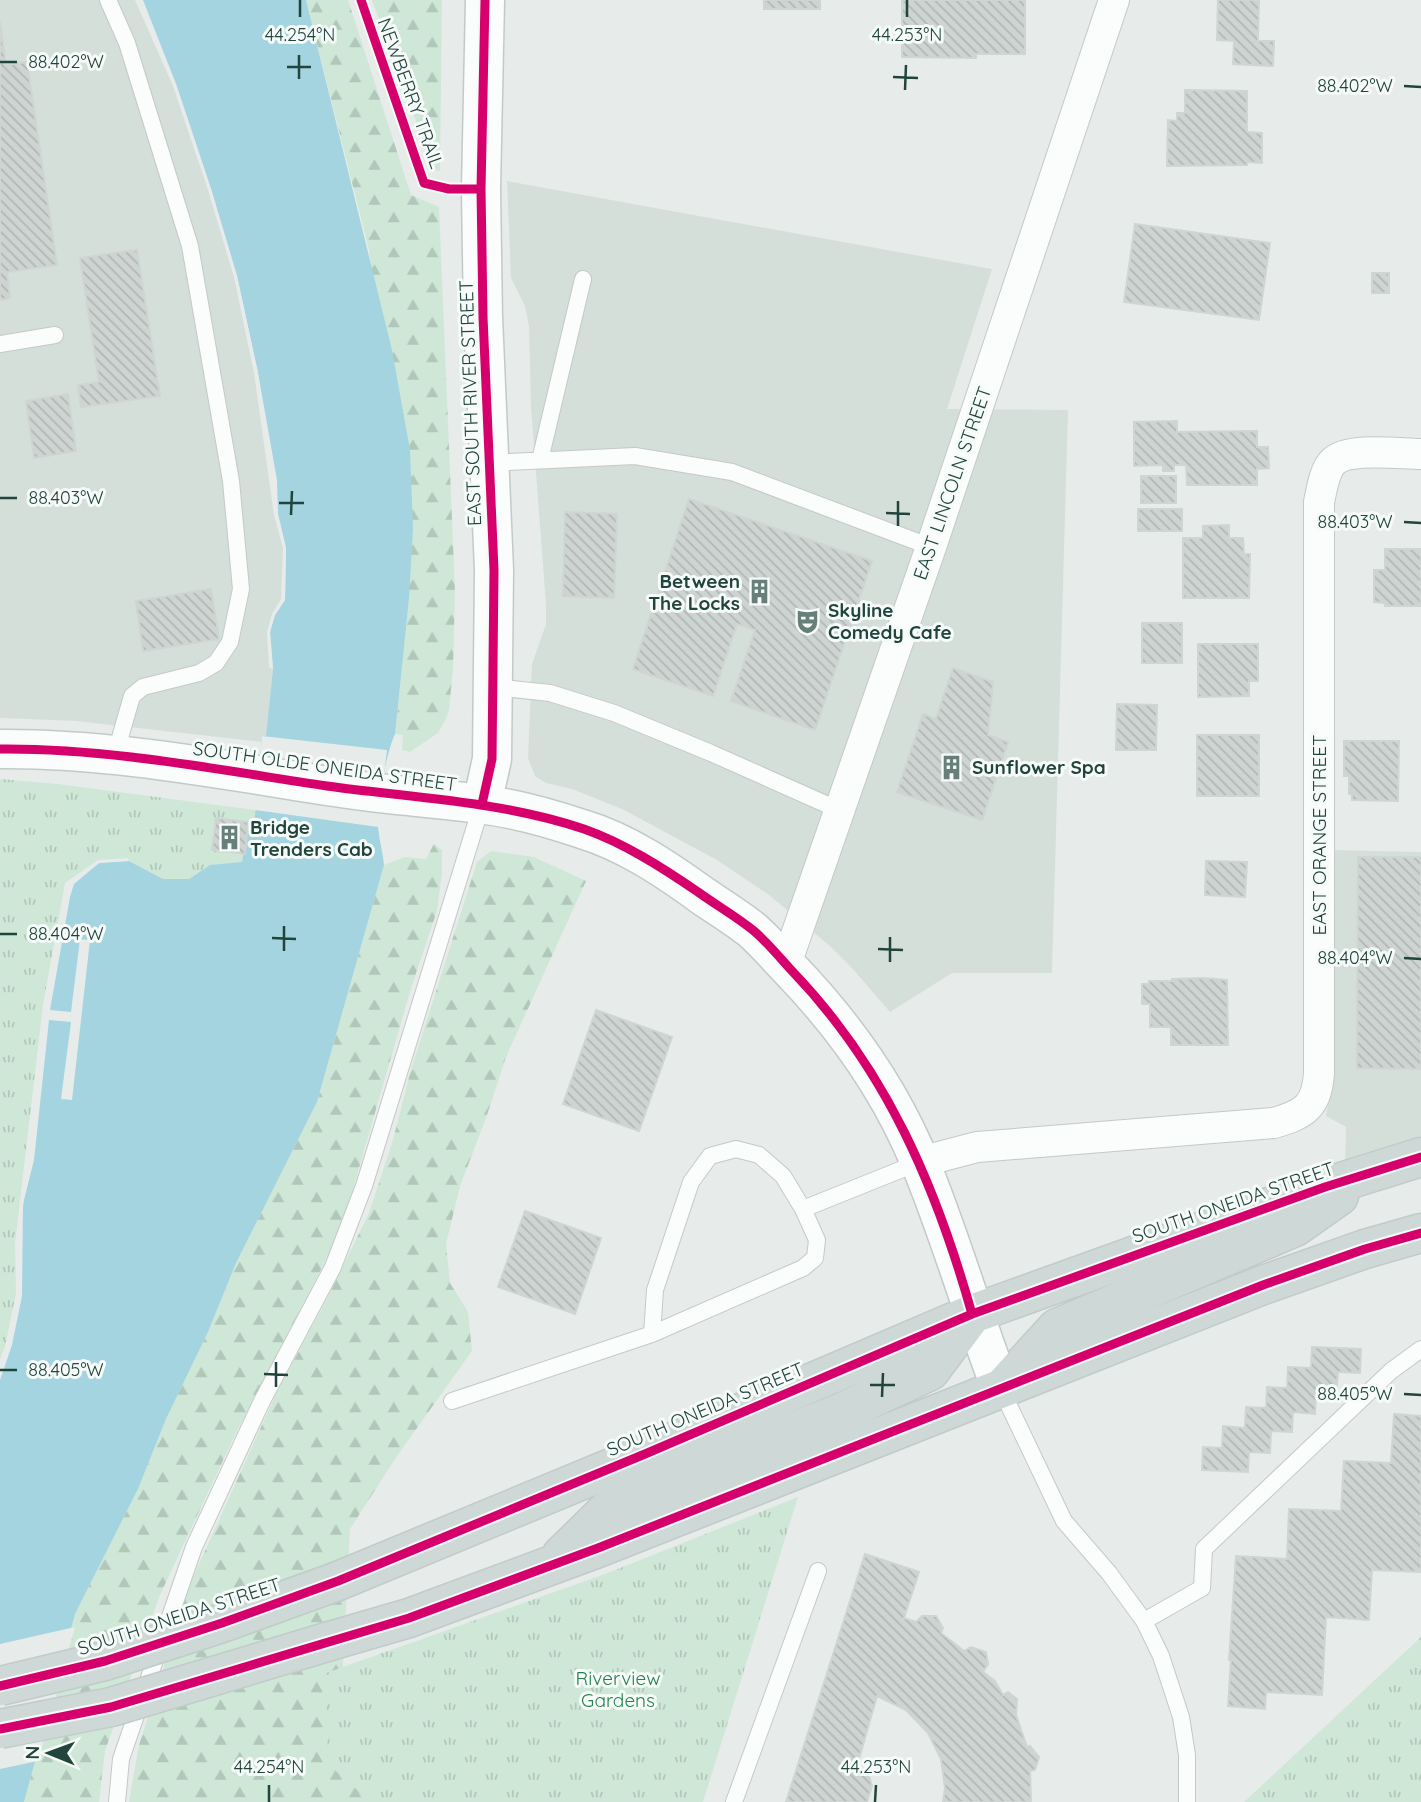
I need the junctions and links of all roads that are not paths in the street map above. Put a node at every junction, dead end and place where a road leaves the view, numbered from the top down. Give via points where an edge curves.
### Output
1 (108, 0) edge
2 (485, 0) edge
3 (1114, 0) edge
4 (583, 279) dead end
5 (55, 335) dead end
6 (0, 344) edge
7 (1421, 454) edge
8 (540, 460) junction
9 (489, 463) junction
10 (931, 547) junction
11 (493, 687) junction
12 (0, 749) edge
13 (115, 755) junction
14 (482, 804) junction
15 (839, 810) junction
16 (786, 964) junction
17 (1421, 1157) edge
18 (920, 1162) junction
19 (1375, 1171) junction
20 (803, 1209) junction
21 (1421, 1233) edge
22 (972, 1314) junction
23 (652, 1334) junction
24 (1421, 1349) edge
25 (1001, 1389) junction
26 (452, 1401) dead end
27 (552, 1565) junction
28 (818, 1571) dead end
29 (1144, 1621) junction
30 (0, 1686) edge
31 (0, 1729) edge
32 (117, 1802) edge
33 (734, 1802) edge
34 (1187, 1802) edge

1 - 13 lane via 127,43 190,246 231,481 241,589 230,642 216,663 199,673 143,687 132,696
2 - 9 street, EAST SOUTH RIVER STREET via 481,189
3 - 10 street, EAST LINCOLN STREET
4 - 8 lane
5 - 6 lane
7 - 18 street, EAST ORANGE STREET via 1350,454 1334,461 1319,502 1320,1073 1312,1104 1274,1123 977,1147
8 - 9 lane
8 - 10 lane via 635,456 732,472
9 - 11 street, EAST SOUTH RIVER STREET
10 - 15 street, EAST LINCOLN STREET
11 - 14 street, EAST SOUTH RIVER STREET via 492,759
11 - 15 lane via 550,693 614,713
12 - 13 street, SOUTH OLDE ONEIDA STREET
13 - 14 street, SOUTH OLDE ONEIDA STREET
14 - 16 street, SOUTH OLDE ONEIDA STREET via 586,830 631,850 754,931
14 - 32 lane via 365,1186 333,1267 262,1401 194,1547 121,1759
15 - 16 street, EAST LINCOLN STREET
16 - 18 street, SOUTH OLDE ONEIDA STREET via 817,997 873,1073
17 - 19 main road, SOUTH ONEIDA STREET
18 - 20 lane
18 - 22 street, SOUTH OLDE ONEIDA STREET
19 - 22 main road, SOUTH ONEIDA STREET
19 - 25 main road via 1295,1227 1057,1328
20 - 23 lane via 817,1240 815,1258 803,1268
20 - 23 lane via 783,1176 759,1155 736,1149 710,1156 691,1182 655,1290
21 - 25 main road via 1263,1285
22 - 25 street, SOUTH OLDE ONEIDA STREET
22 - 27 main road via 930,1371 838,1415 615,1502
22 - 30 main road, SOUTH ONEIDA STREET, bridge via 338,1581 105,1661
23 - 26 lane
24 - 29 lane via 1391,1371 1204,1549 1202,1588
25 - 27 main road
25 - 29 lane via 1063,1521
27 - 31 main road, bridge via 409,1618 111,1707
28 - 33 lane
29 - 34 lane via 1172,1683 1181,1717

